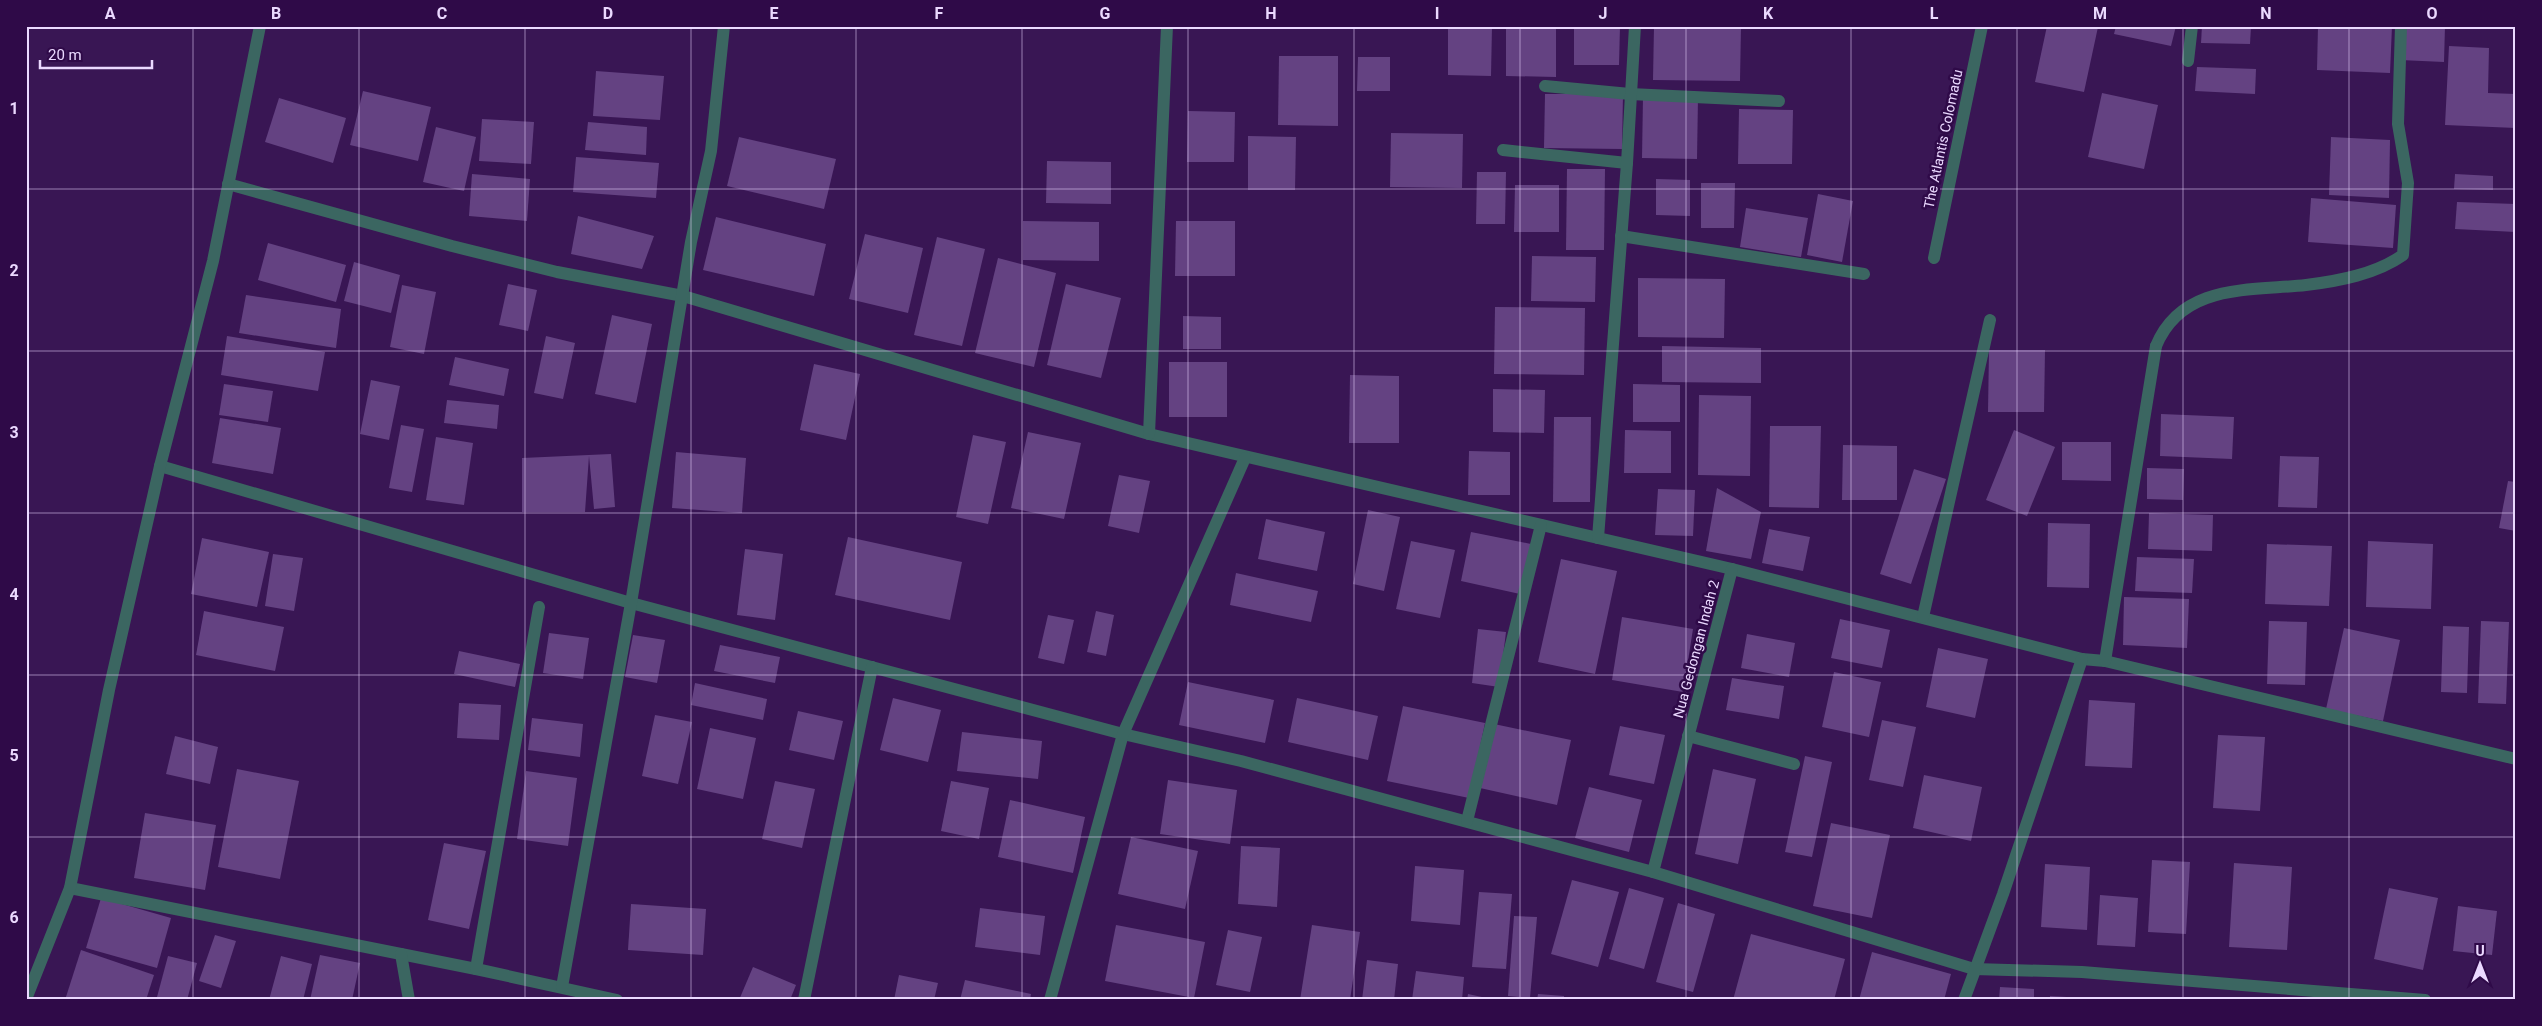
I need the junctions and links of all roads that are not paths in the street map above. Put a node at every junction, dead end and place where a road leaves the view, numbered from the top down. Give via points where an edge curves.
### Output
1 (260, 26) edge
2 (724, 26) edge
3 (1167, 26) edge
4 (1636, 26) edge
5 (1982, 26) edge
6 (2192, 26) edge
7 (2401, 26) edge
8 (2188, 61) dead end
9 (1545, 86) dead end
10 (1630, 94) junction
11 (1779, 101) dead end
12 (1503, 150) dead end
13 (1627, 162) junction
14 (228, 184) junction
15 (1621, 236) junction
16 (1934, 258) dead end
17 (1864, 274) dead end
18 (683, 296) junction
19 (1990, 320) dead end
20 (1149, 434) junction
21 (1245, 458) junction
22 (160, 466) junction
23 (1541, 525) junction
24 (1598, 538) junction
25 (1732, 569) junction
26 (631, 603) junction
27 (539, 607) dead end
28 (1923, 617) junction
29 (2082, 659) junction
30 (2105, 661) junction
31 (872, 667) junction
32 (1123, 734) junction
33 (1688, 736) junction
34 (2516, 759) edge
35 (1794, 764) dead end
36 (1467, 822) junction
37 (1653, 872) junction
38 (70, 888) junction
39 (401, 954) junction
40 (476, 969) junction
41 (1974, 969) junction
42 (562, 987) junction
43 (26, 999) edge
44 (409, 1000) edge
45 (617, 1000) edge
46 (804, 1000) edge
47 (1050, 1000) edge
48 (1964, 1000) edge
49 (2425, 1000) edge

1 - 14 street
2 - 18 street via 711,151
3 - 20 street
4 - 10 street
5 - 16 street, The Atlantis Colomadu
6 - 8 street
7 - 30 street via 2398,124 2408,183 2403,255 2389,265 2356,275 2306,284 2228,291 2195,302 2178,313 2161,333 2156,346
9 - 10 street
10 - 11 street
10 - 13 street
12 - 13 street
13 - 15 street
14 - 18 street via 557,272
14 - 22 street via 213,261
15 - 17 street
15 - 24 street
18 - 20 street
18 - 26 street
19 - 28 street
20 - 21 street
21 - 23 street
21 - 32 street
22 - 26 street
22 - 38 street via 109,690
23 - 24 street
23 - 36 street
24 - 25 street
25 - 28 street
25 - 33 street, Nua Gedongan Indah 2
26 - 31 street
26 - 42 street
27 - 40 street
28 - 29 street
29 - 30 street
29 - 41 street via 2003,894
30 - 34 street
31 - 32 street
31 - 46 street
32 - 36 street via 1241,761
32 - 47 street
33 - 35 street, Nua Gedongan Indah 2
33 - 37 street, Nua Gedongan Indah 2
36 - 37 street
37 - 41 street
38 - 39 street
38 - 43 street
39 - 40 street
39 - 44 street
40 - 42 street
41 - 48 street
41 - 49 street via 2082,972
42 - 45 street

